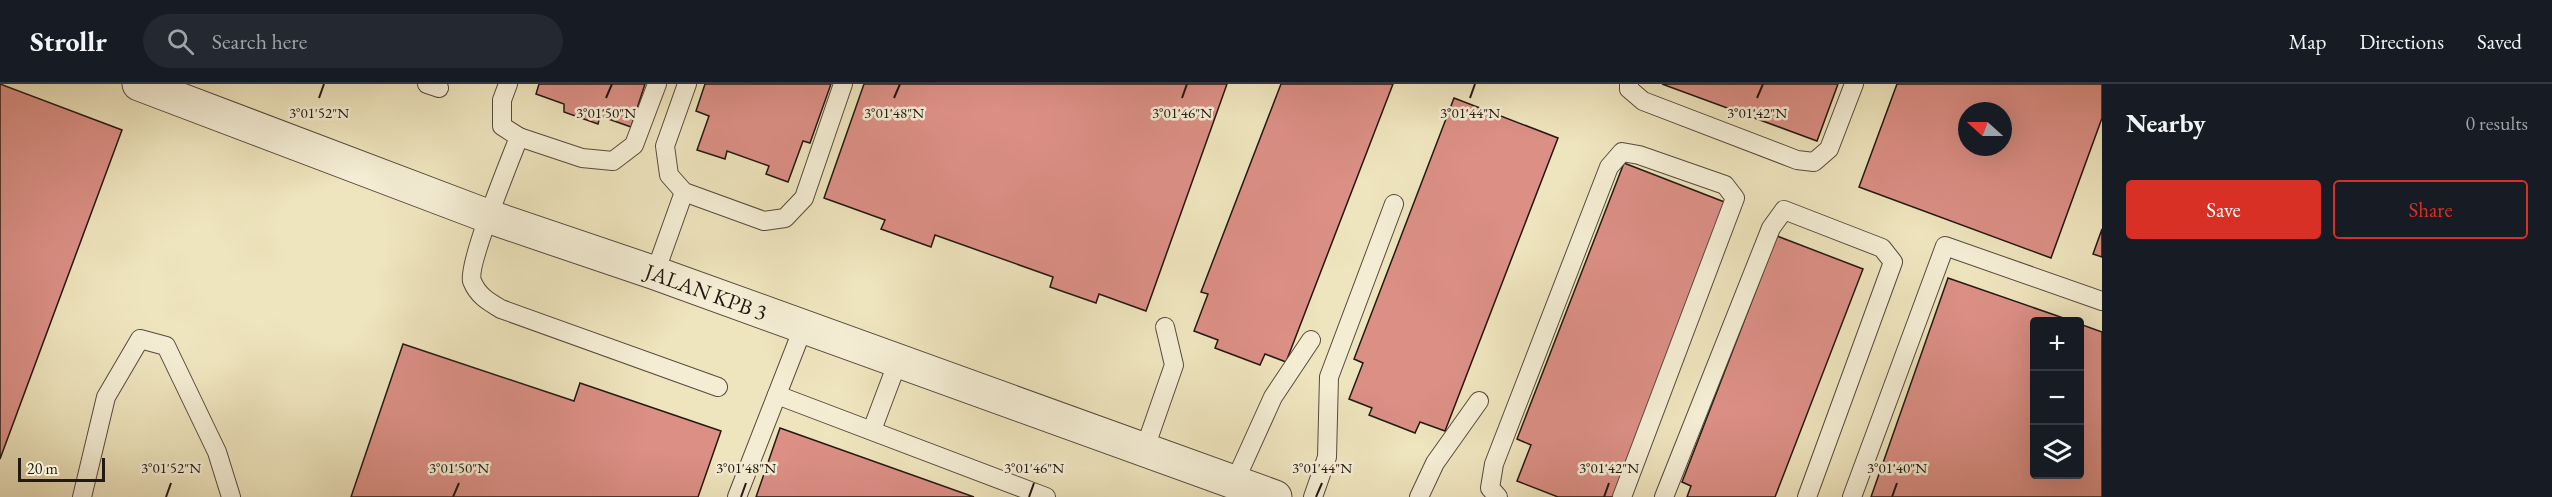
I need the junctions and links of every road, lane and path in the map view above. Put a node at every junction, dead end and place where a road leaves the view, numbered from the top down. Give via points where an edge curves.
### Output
1 (508, 84) edge
2 (657, 84) edge
3 (687, 84) edge
4 (843, 84) edge
5 (1629, 84) edge
6 (1854, 84) edge
7 (145, 85) edge
8 (519, 137) junction
9 (684, 192) junction
10 (1394, 204) dead end
11 (490, 217) junction
12 (655, 273) junction
13 (2102, 301) edge
14 (803, 327) junction
15 (1165, 327) dead end
16 (1311, 340) dead end
17 (898, 362) junction
18 (718, 387) dead end
19 (777, 395) junction
20 (1479, 401) dead end
21 (872, 430) junction
22 (1145, 448) junction
23 (1235, 482) junction
24 (82, 497) edge
25 (231, 497) edge
26 (737, 497) edge
27 (1046, 497) edge
28 (1275, 497) edge
29 (1313, 497) edge
30 (1419, 497) edge
31 (1498, 497) edge
32 (1622, 497) edge
33 (1664, 497) edge
34 (1807, 497) edge
35 (1852, 497) edge

1 - 8 lane via 502,100 502,126
2 - 8 lane via 634,145 613,160 582,158
3 - 9 lane via 665,146 669,175
4 - 9 lane via 804,198 785,218 764,221
5 - 6 lane via 1629,89 1643,101 1797,160 1814,162 1829,149
7 - 11 street, JALAN KPB 3
8 - 11 lane
9 - 12 lane
10 - 29 lane via 1329,376 1327,458
11 - 12 street, JALAN KPB 3
11 - 18 lane via 474,257 471,279 481,297 501,309
12 - 14 street, JALAN KPB 3
13 - 35 lane via 1946,246
14 - 17 street, JALAN KPB 3
14 - 19 lane
15 - 22 lane via 1174,365
16 - 23 lane via 1273,397
17 - 21 lane
17 - 22 street, JALAN KPB 3
19 - 21 lane
19 - 26 lane
20 - 30 lane via 1435,463
21 - 27 lane
22 - 23 street, JALAN KPB 3
23 - 28 street, JALAN KPB 3
24 - 25 lane via 106,397 140,339 166,346 217,452
31 - 32 lane via 1490,488 1494,464 1609,167 1622,152 1725,185 1736,198
33 - 34 lane via 1771,228 1784,210 1882,248 1893,262

